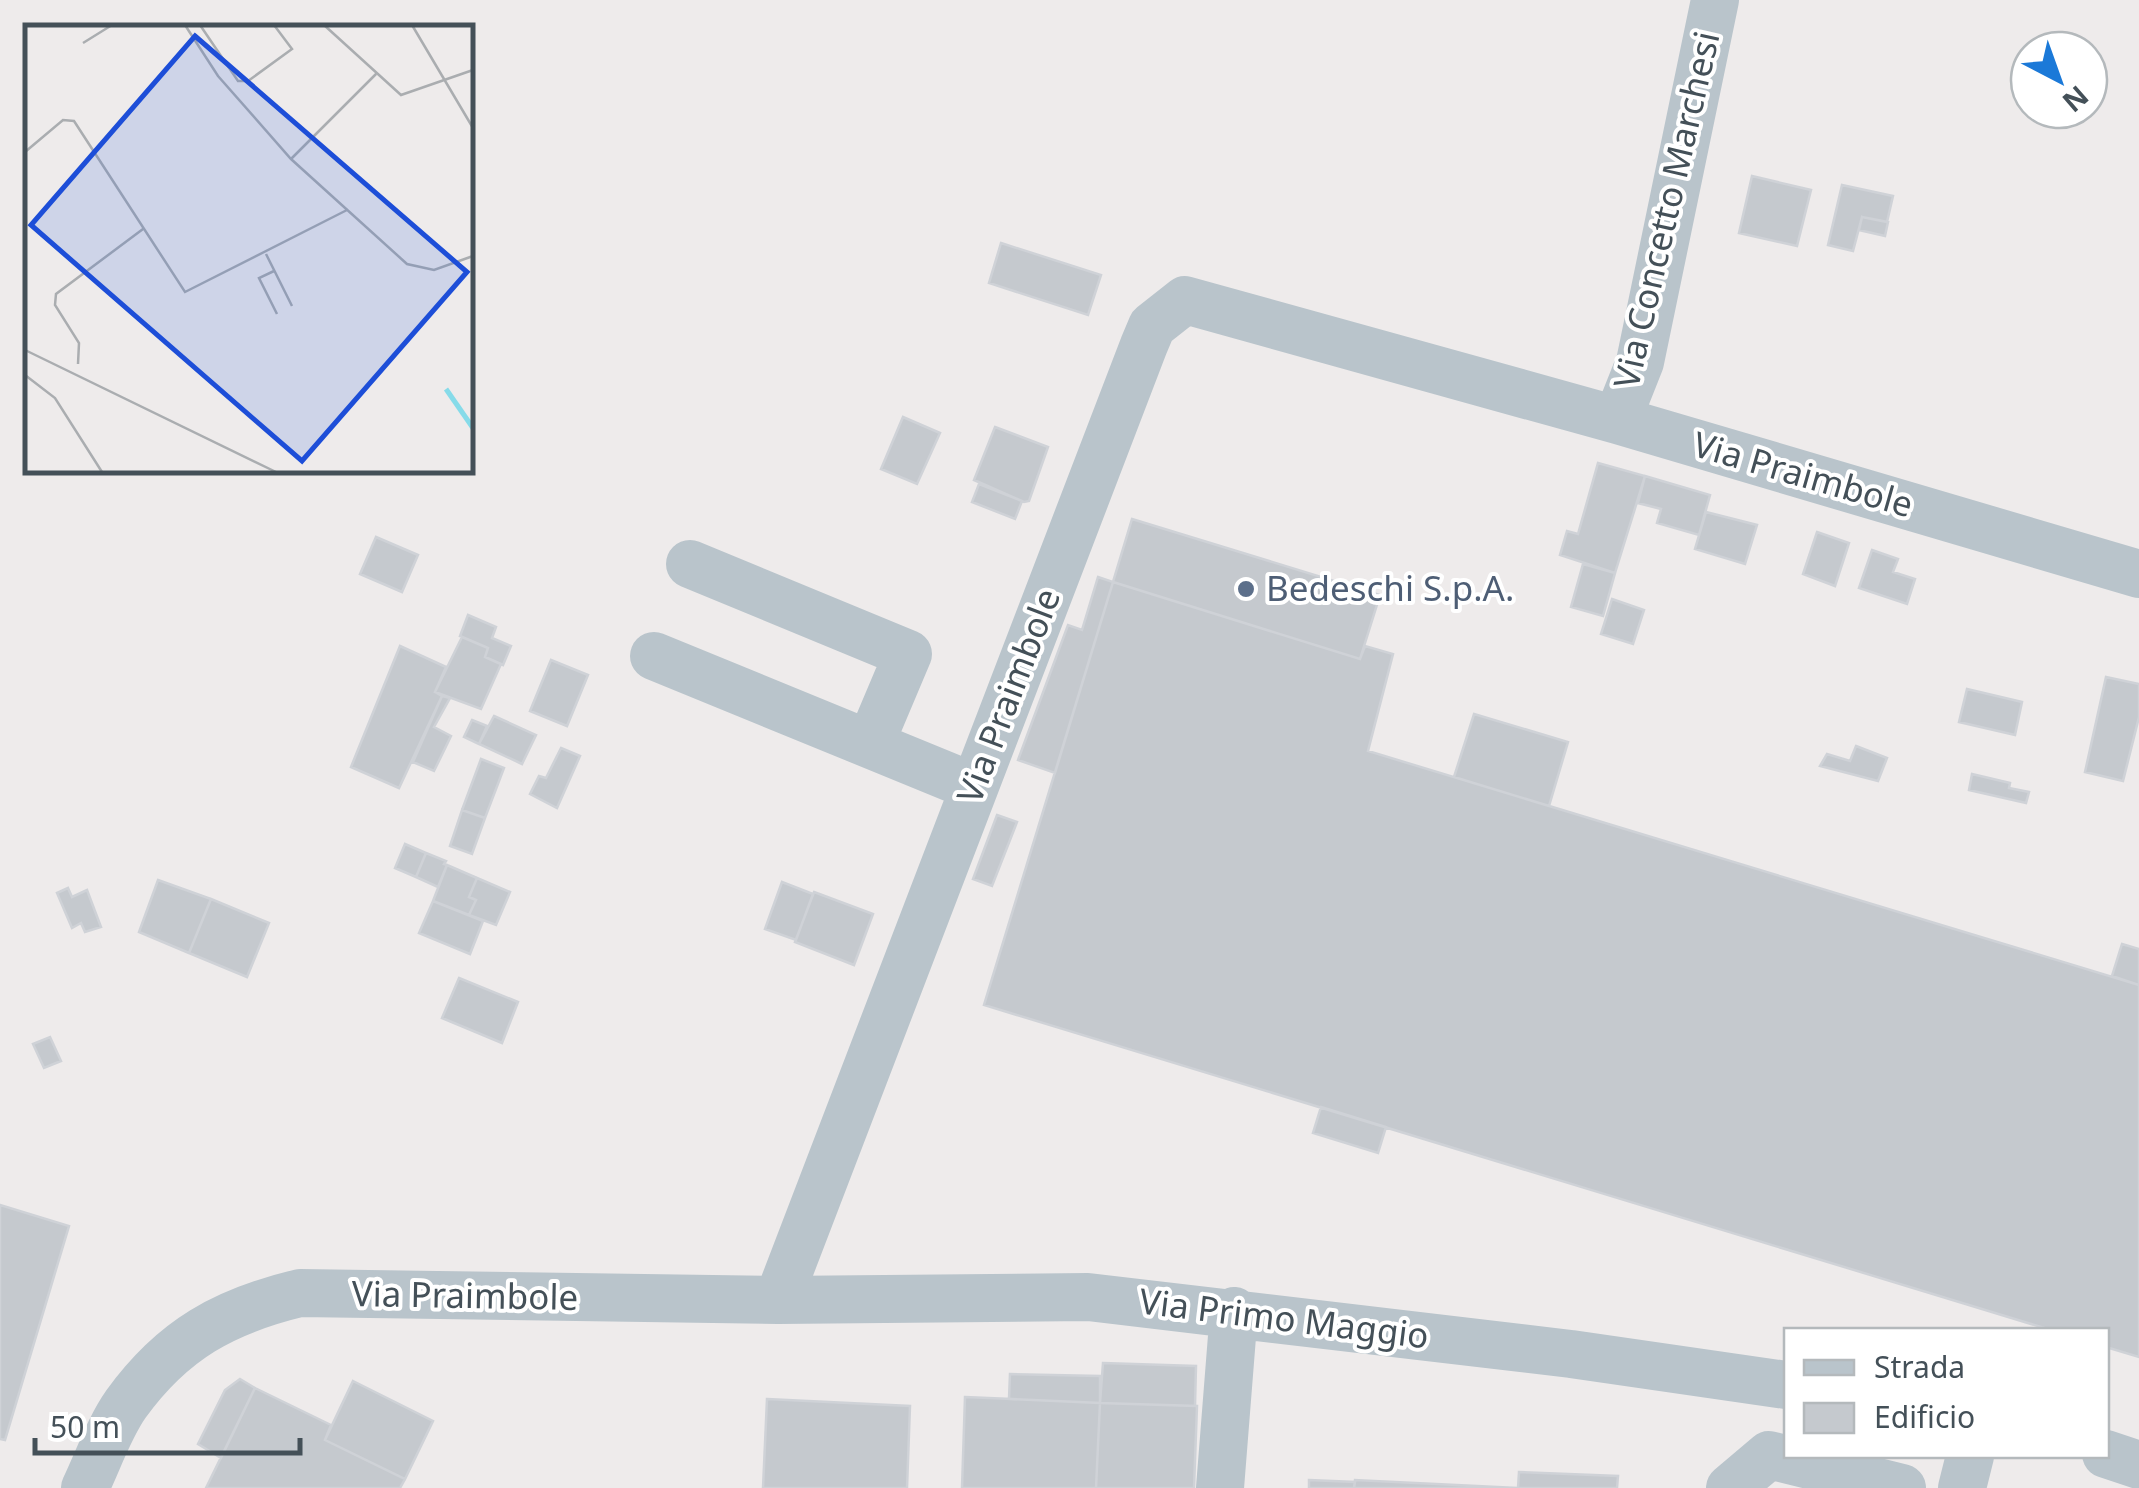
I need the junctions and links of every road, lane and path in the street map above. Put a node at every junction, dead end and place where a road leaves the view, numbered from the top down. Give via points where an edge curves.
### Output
1 (1715, 0) edge
2 (1617, 420) junction
3 (690, 564) dead end
4 (2139, 574) edge
5 (654, 656) dead end
6 (870, 744) junction
7 (974, 788) junction
8 (778, 1300) junction
9 (1234, 1312) junction
10 (1784, 1385) edge
11 (2109, 1455) edge
12 (1970, 1458) edge
13 (2139, 1465) edge
14 (85, 1488) edge
15 (1220, 1488) edge
16 (1730, 1488) edge
17 (1902, 1488) edge
18 (1962, 1488) edge

1 - 2 street, Via Concetto Marchesi via 1640,362
2 - 4 street, Via Praimbole
2 - 7 street, Via Praimbole via 1185,300 1152,326
3 - 6 street via 908,654
5 - 6 street
6 - 7 street
7 - 8 street, Via Praimbole
8 - 9 street, Via Primo Maggio via 1088,1297
8 - 14 street, Via Praimbole via 300,1294 251,1305 196,1332 125,1405
9 - 10 street, Via Primo Maggio
9 - 15 street
11 - 13 street
12 - 18 street
16 - 17 street via 1770,1455

